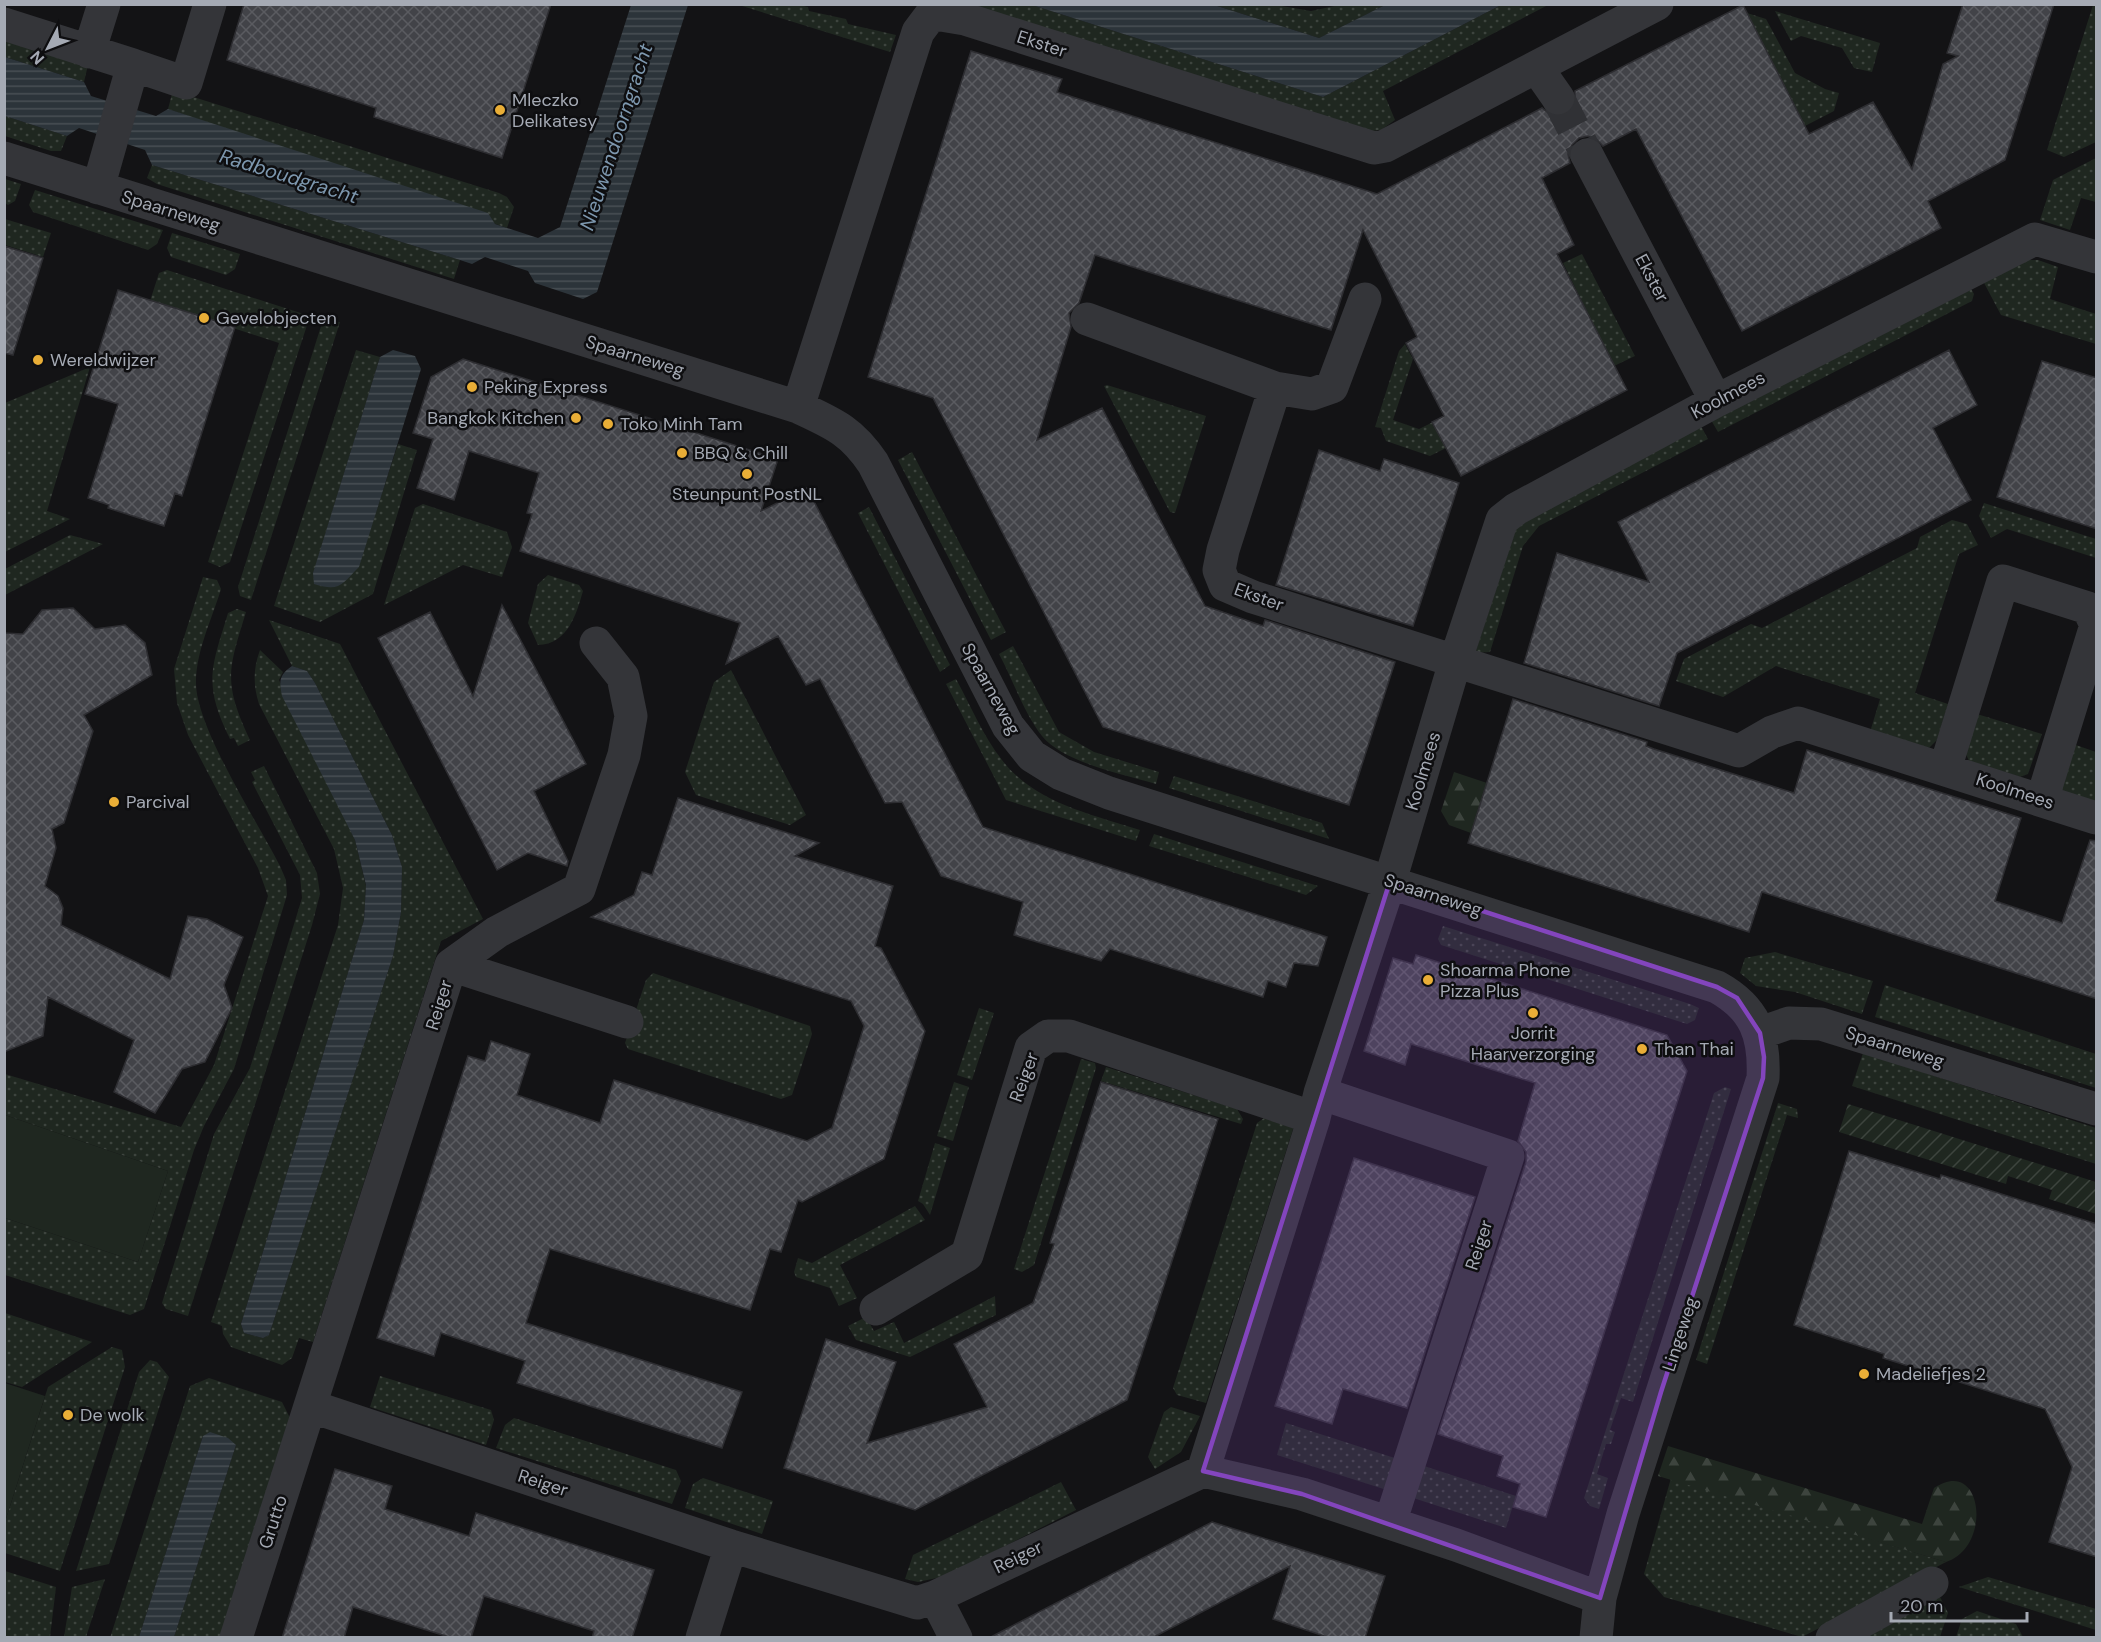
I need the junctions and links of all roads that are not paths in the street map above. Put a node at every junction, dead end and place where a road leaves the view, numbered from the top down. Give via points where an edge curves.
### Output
1 (104, 4) edge
2 (210, 4) edge
3 (1657, 4) edge
4 (4, 24) edge
5 (89, 52) junction
6 (133, 65) junction
7 (1537, 68) junction
8 (1558, 98) tunnel mouth
9 (4, 158) edge
10 (1592, 165) tunnel mouth
11 (98, 188) junction
12 (2097, 257) edge
13 (1365, 299) dead end
14 (1087, 319) dead end
15 (1275, 388) junction
16 (1716, 401) junction
17 (798, 406) junction
18 (596, 643) dead end
19 (1455, 662) junction
20 (1945, 769) junction
21 (2042, 800) junction
22 (2097, 818) edge
23 (1390, 881) junction
24 (451, 965) junction
25 (627, 1022) dead end
26 (1760, 1033) junction
27 (1317, 1105) junction
28 (2097, 1109) edge
29 (876, 1309) dead end
30 (310, 1406) junction
31 (1203, 1471) junction
32 (1390, 1523) junction
33 (731, 1546) junction
34 (1932, 1584) dead end
35 (935, 1597) junction
36 (1600, 1598) junction
37 (236, 1638) edge
38 (702, 1638) edge
39 (956, 1638) edge
40 (1596, 1638) edge
41 (1832, 1638) edge

1 - 5 street
2 - 6 street via 186,83
3 - 7 street, Ekster
4 - 5 street
5 - 6 street
6 - 11 street
7 - 8 street
7 - 17 street, Ekster via 1385,146 1374,148 965,19 930,16 918,32
9 - 11 street, Spaarneweg
10 - 16 street, Ekster
11 - 17 street, Spaarneweg
12 - 16 street, Koolmees via 2035,239
13 - 15 street via 1332,387 1312,394
14 - 15 street
15 - 19 street, Ekster via 1223,550 1219,570 1225,585
16 - 19 street, Koolmees via 1502,520
17 - 23 street, Spaarneweg via 837,425 858,441 868,455 1008,726 1032,756 1061,774 1109,793
18 - 24 street, Reiger via 623,677 631,716 624,755 579,890 497,932
19 - 20 street, Koolmees via 1739,751 1772,732 1798,723
19 - 23 street, Koolmees
20 - 21 street, Koolmees
20 - 21 street via 2003,581 2078,604 2088,608 2096,625
21 - 22 street, Koolmees
23 - 26 street, Spaarneweg via 1717,987 1737,998
23 - 27 street
24 - 25 street, Reiger
24 - 30 street, Reiger
26 - 28 street, Spaarneweg via 1789,1023 1821,1024
26 - 36 street, Lingeweg via 1764,1078 1651,1425
27 - 29 street, Reiger via 1069,1036 1048,1036 1031,1048 967,1255
27 - 31 street
27 - 32 street, Reiger via 1508,1156
30 - 33 street, Reiger
30 - 37 street, Grutto
31 - 32 street via 1302,1494
31 - 35 street, Reiger
32 - 36 street
33 - 35 street, Reiger via 917,1603
33 - 38 street
34 - 41 street
35 - 39 street
36 - 40 street, Lingeweg

